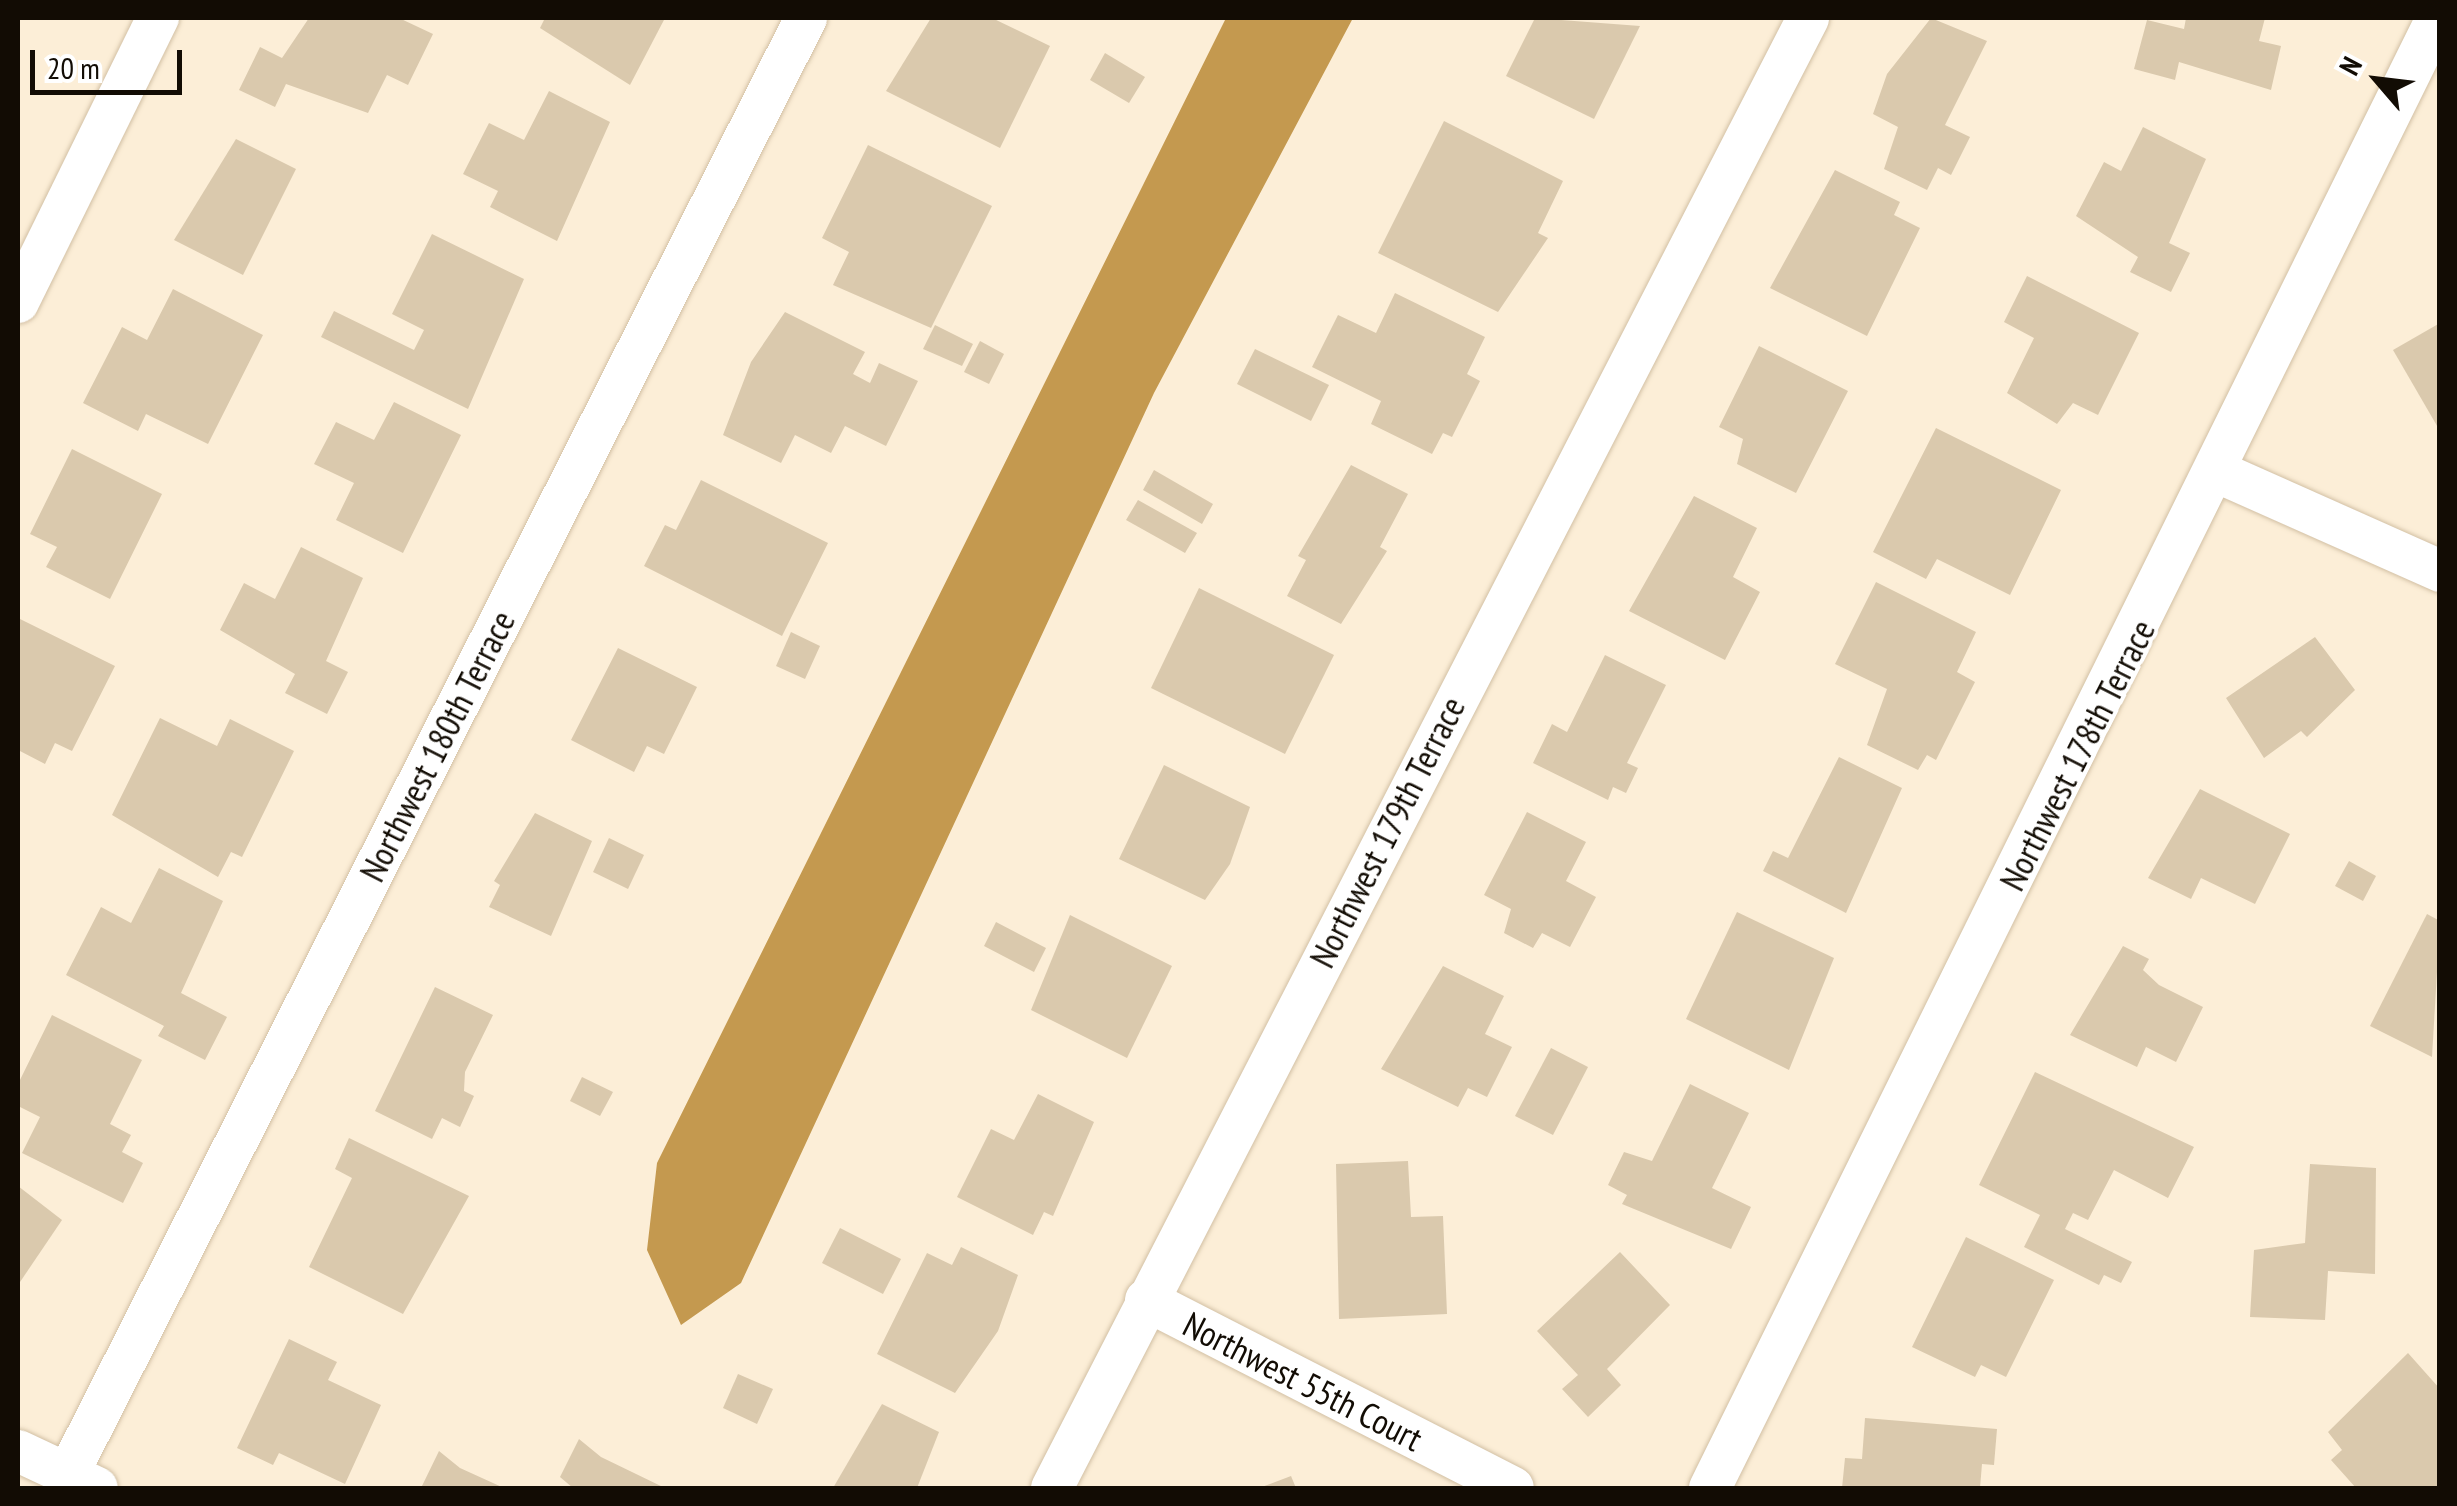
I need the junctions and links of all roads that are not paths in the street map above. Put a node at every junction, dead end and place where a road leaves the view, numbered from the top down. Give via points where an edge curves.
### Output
1 (158, 18) edge
2 (806, 18) edge
3 (1808, 18) edge
4 (2437, 18) edge
5 (18, 302) edge
6 (2218, 472) junction
7 (2440, 571) edge
8 (1146, 1300) junction
9 (18, 1452) edge
10 (82, 1481) edge
11 (1052, 1488) edge
12 (1513, 1488) edge
13 (1710, 1488) edge

1 - 5 street
2 - 10 street, Northwest 180th Terrace
3 - 8 street, Northwest 179th Terrace
4 - 6 street, Northwest 178th Terrace
6 - 7 street
6 - 13 street, Northwest 178th Terrace
8 - 11 street, Northwest 179th Terrace
8 - 12 street, Northwest 55th Court
9 - 10 street

